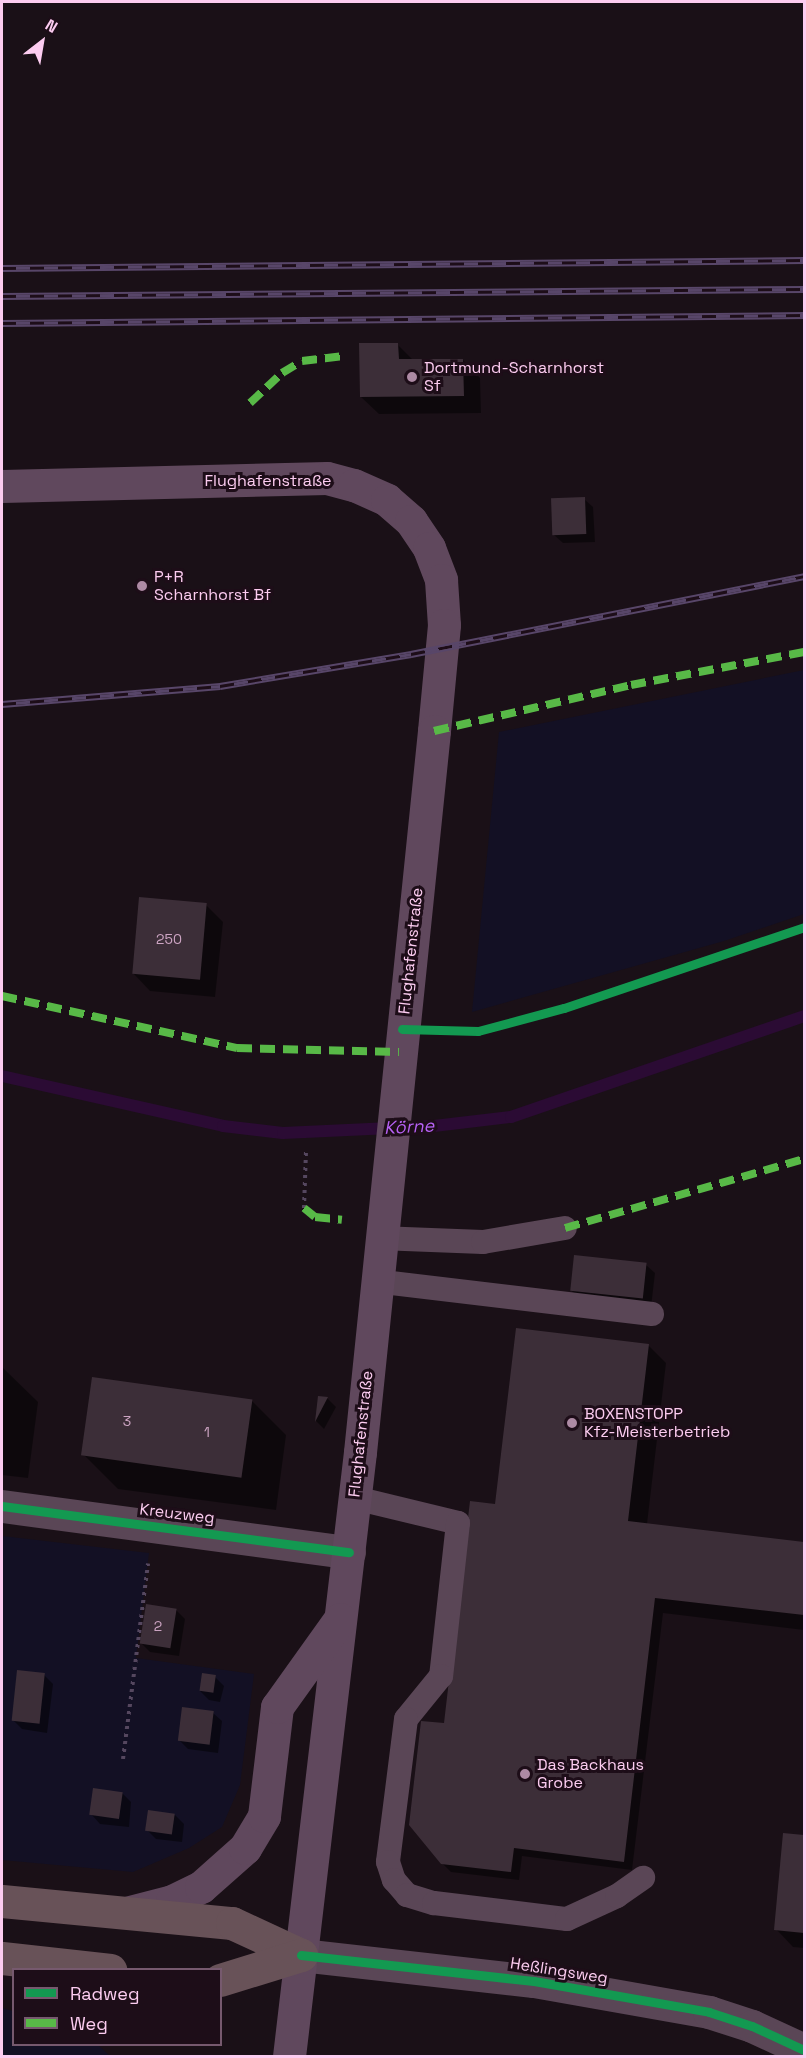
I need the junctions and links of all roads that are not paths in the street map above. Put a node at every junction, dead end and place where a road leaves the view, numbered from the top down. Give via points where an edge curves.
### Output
1 (2, 486) edge
2 (565, 1228) dead end
3 (379, 1238) junction
4 (375, 1281) junction
5 (652, 1314) dead end
6 (355, 1498) junction
7 (2, 1506) edge
8 (348, 1552) junction
9 (341, 1617) junction
10 (643, 1878) dead end
11 (2, 1901) edge
12 (127, 1912) junction
13 (301, 1955) junction
14 (2, 1958) edge
15 (92, 1968) edge
16 (222, 1979) edge
17 (804, 2050) edge
18 (289, 2056) edge

1 - 3 main road, Flughafenstraße via 327,478 387,500 411,521 429,548 441,580 444,616
2 - 3 lane via 483,1242
3 - 4 main road, Flughafenstraße
4 - 5 lane
4 - 6 main road, Flughafenstraße
6 - 8 main road, Flughafenstraße
6 - 10 lane via 459,1523 441,1676 406,1719 388,1862 394,1880 407,1895 434,1903 567,1919 618,1896
7 - 8 street, Kreuzweg
8 - 9 main road, Flughafenstraße
9 - 12 main road via 277,1707 264,1816 245,1848 201,1887 172,1901
9 - 13 main road, Flughafenstraße
11 - 12 highway
12 - 13 highway via 232,1923
13 - 16 highway
13 - 17 street, Heßlingsweg via 534,1981 709,2012
13 - 18 main road, Flughafenstraße
14 - 15 highway

